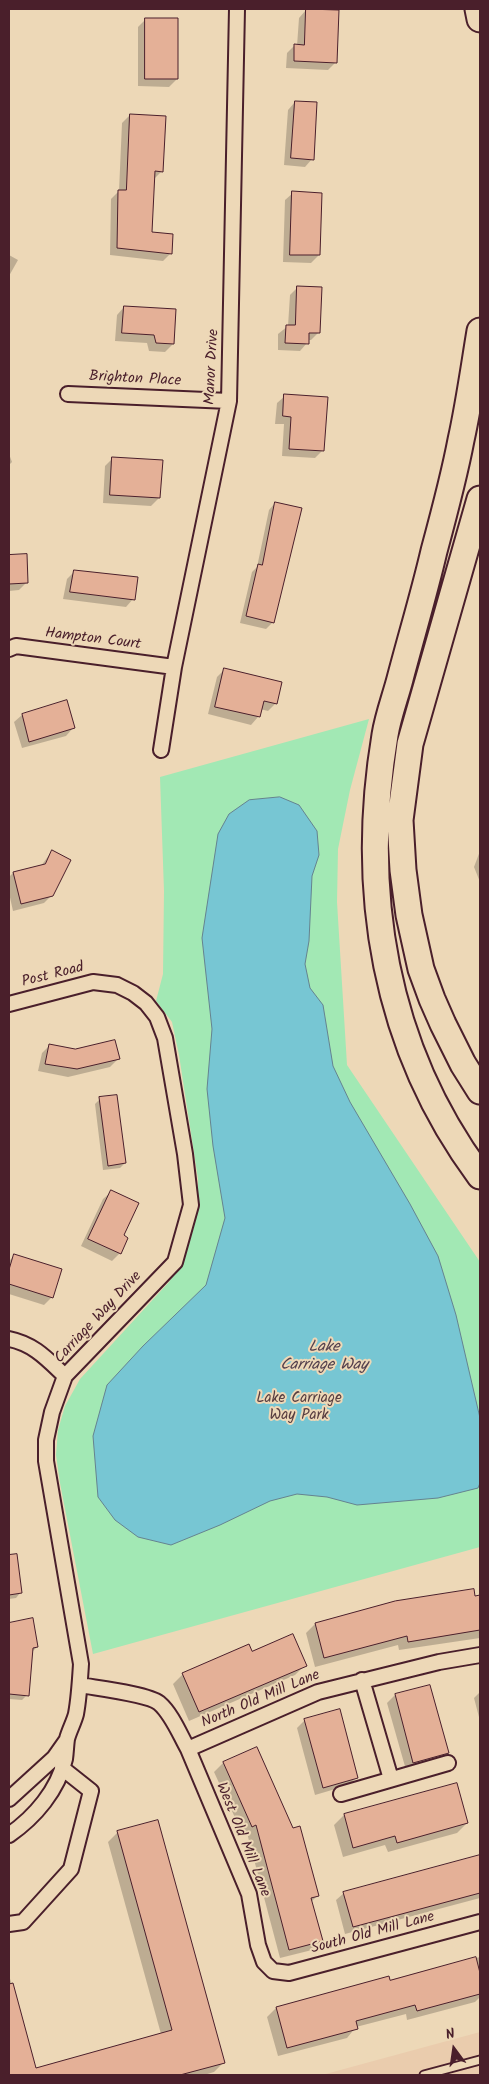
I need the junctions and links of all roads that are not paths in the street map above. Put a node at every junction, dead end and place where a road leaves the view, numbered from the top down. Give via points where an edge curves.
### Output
1 (237, 9) edge
2 (478, 9) edge
3 (480, 19) edge
4 (480, 331) edge
5 (68, 394) dead end
6 (230, 401) junction
7 (480, 499) edge
8 (9, 648) edge
9 (174, 667) junction
10 (161, 750) dead end
11 (133, 993) joint
12 (9, 1004) edge
13 (480, 1091) edge
14 (480, 1176) edge
15 (9, 1339) edge
16 (65, 1376) junction
17 (480, 1655) edge
18 (362, 1680) junction
19 (80, 1685) junction
20 (67, 1740) junction
21 (188, 1749) junction
22 (448, 1763) dead end
23 (62, 1768) junction
24 (391, 1779) junction
25 (341, 1794) dead end
26 (9, 1800) edge
27 (9, 1834) edge
28 (480, 1922) edge
29 (9, 1924) edge
30 (273, 1971) joint
31 (480, 2060) edge
32 (424, 2075) edge

1 - 6 street, Manor Drive
2 - 3 highway
4 - 14 highway via 461,440 385,734 374,873 385,956 410,1046 420,1074 450,1132
5 - 6 street, Brighton Place
6 - 9 street, Manor Drive
7 - 13 highway via 410,744 400,820 409,915 422,968 443,1024
8 - 9 street, Hampton Court via 16,646
9 - 10 street, Manor Drive
11 - 12 street, Post Road via 117,985 93,982
11 - 16 street, Carriage Way Drive via 157,1017 165,1038 191,1205 175,1262
15 - 16 street via 24,1342
16 - 19 street, Carriage Way Drive via 52,1412 46,1440 46,1461 81,1664
17 - 18 street, North Old Mill Lane
18 - 21 street, North Old Mill Lane via 318,1692
18 - 24 street
19 - 20 street, Carriage Way Drive via 76,1714
19 - 21 street via 158,1702
20 - 23 street, Carriage Way Drive
20 - 26 street, Carriage Way Drive via 54,1758
21 - 30 street, West Old Mill Lane via 249,1894 264,1962
22 - 24 street
23 - 27 street, Carriage Way Drive via 50,1795 18,1829
23 - 29 street via 91,1791 71,1869 23,1922
24 - 25 street
28 - 30 street, South Old Mill Lane via 289,1973
31 - 32 lane

